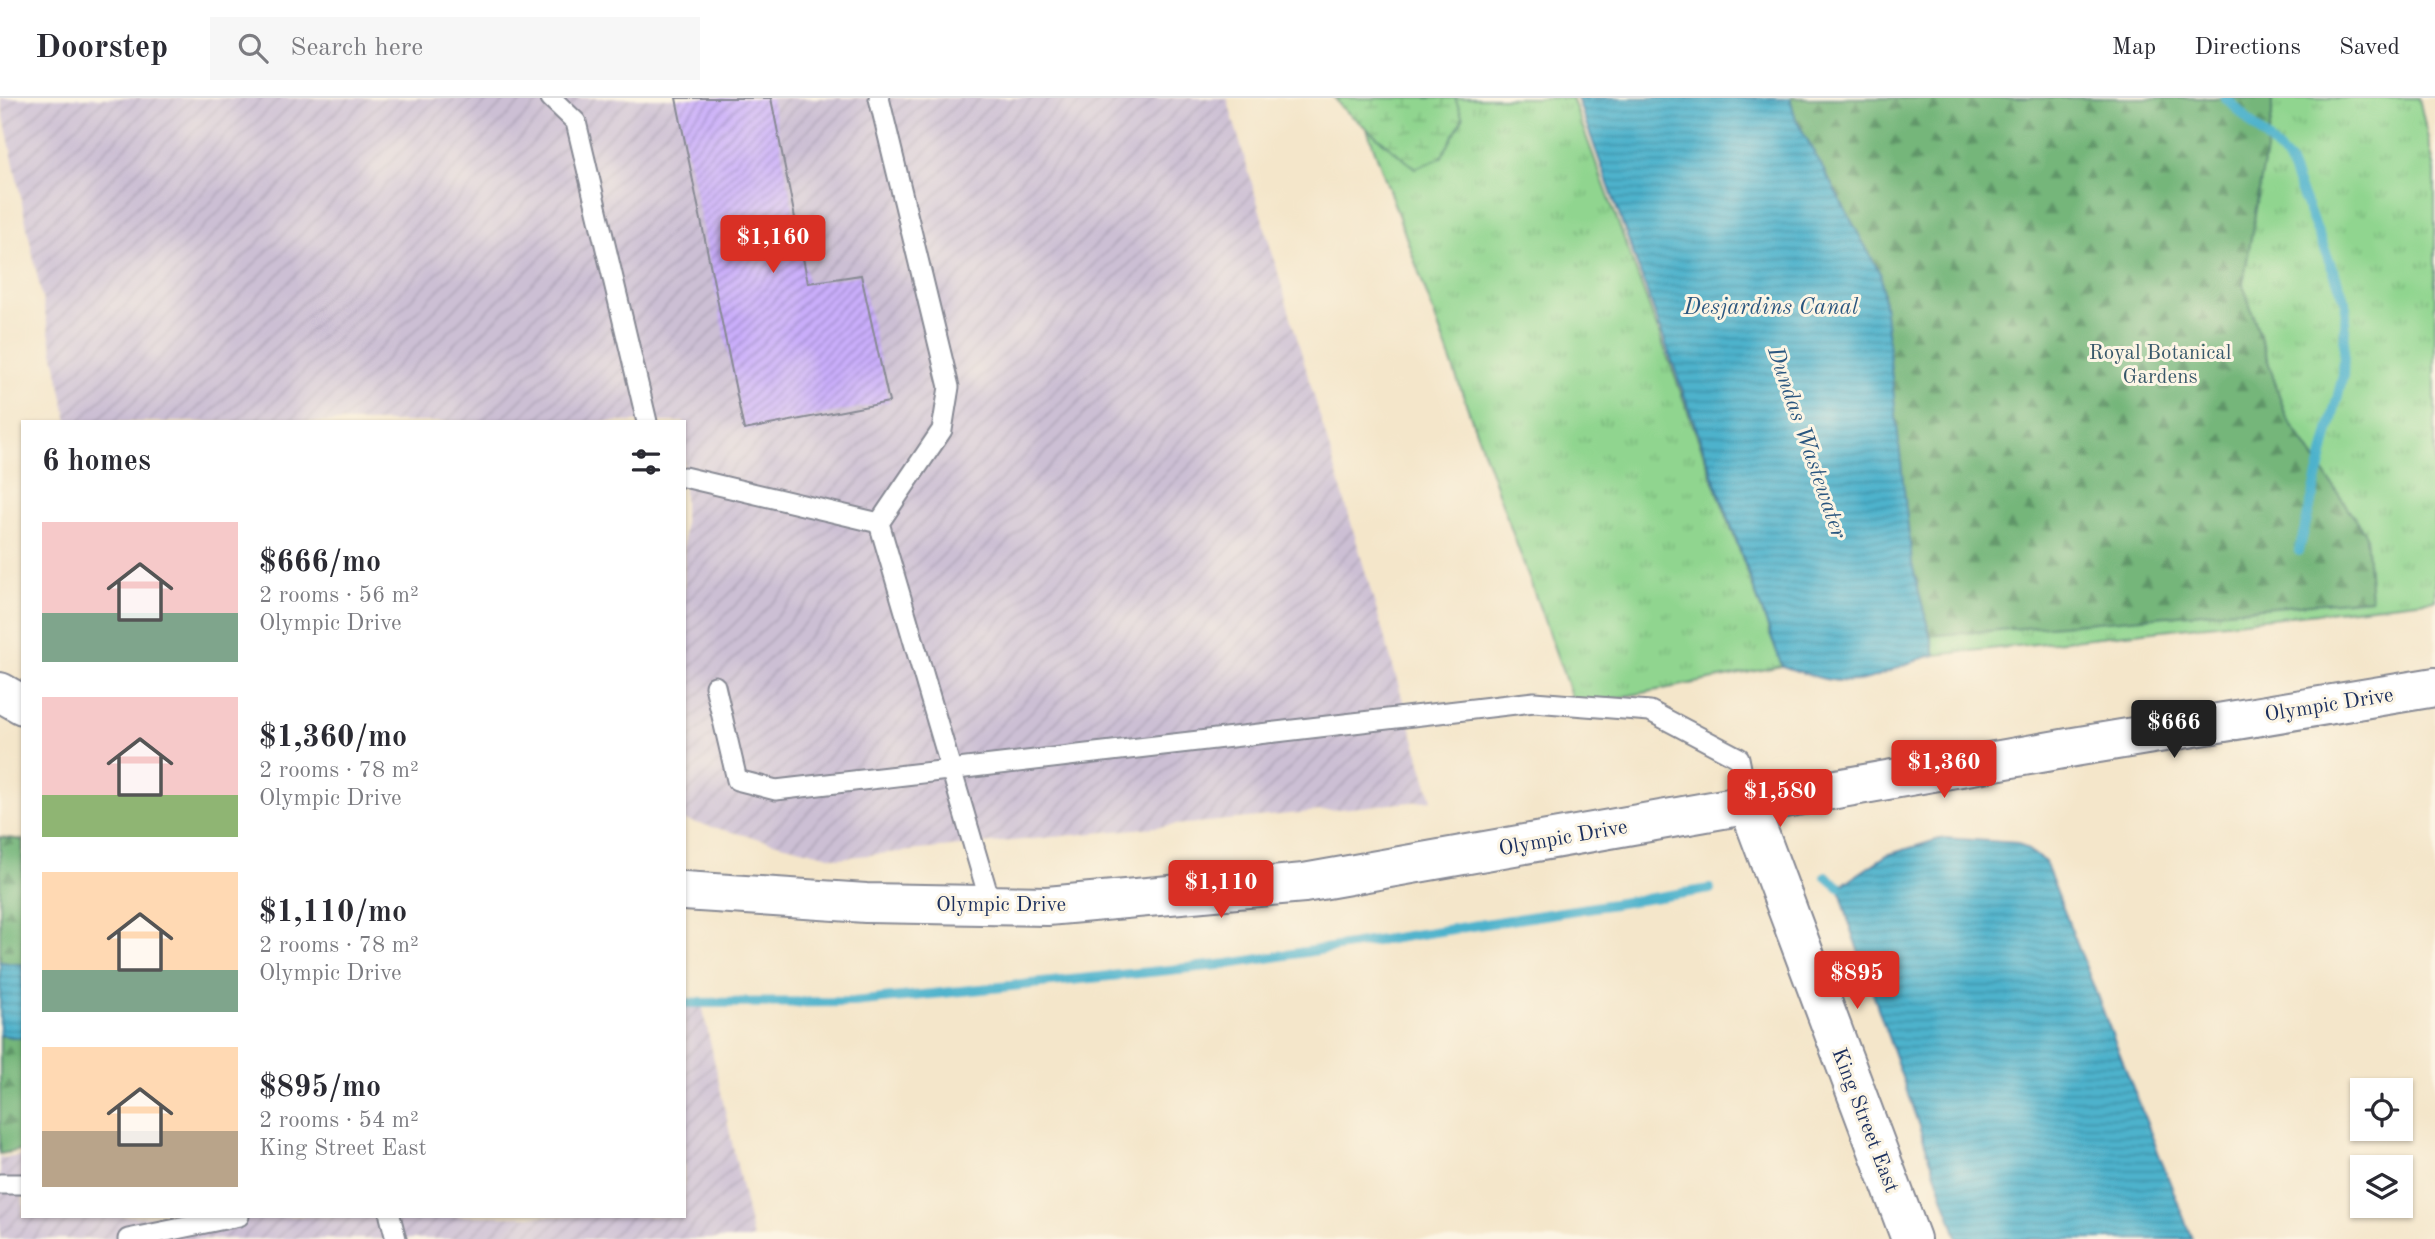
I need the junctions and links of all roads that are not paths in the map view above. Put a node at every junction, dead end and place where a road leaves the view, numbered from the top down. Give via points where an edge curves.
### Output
1 (551, 98) edge
2 (879, 98) edge
3 (648, 420) edge
4 (686, 477) edge
5 (879, 523) junction
6 (715, 685) dead end
7 (2435, 687) edge
8 (0, 692) edge
9 (21, 704) edge
10 (952, 770) junction
11 (1748, 804) junction
12 (686, 891) edge
13 (991, 905) junction
14 (0, 1184) edge
15 (21, 1184) edge
16 (231, 1218) edge
17 (391, 1218) edge
18 (157, 1236) edge
19 (128, 1239) edge
20 (396, 1239) edge
21 (1911, 1239) edge

1 - 3 lane via 576,122
2 - 5 lane via 948,387 942,430
4 - 5 lane
5 - 10 lane
6 - 10 lane via 737,780 776,790
7 - 11 main road, Olympic Drive
8 - 9 main road
10 - 11 lane via 1534,702 1650,711 1739,758
10 - 13 lane
11 - 13 main road, Olympic Drive via 1304,883 1047,906
11 - 21 main road, King Street East
12 - 13 main road, Olympic Drive via 866,903
14 - 15 lane
16 - 18 lane
17 - 20 lane
18 - 19 lane

